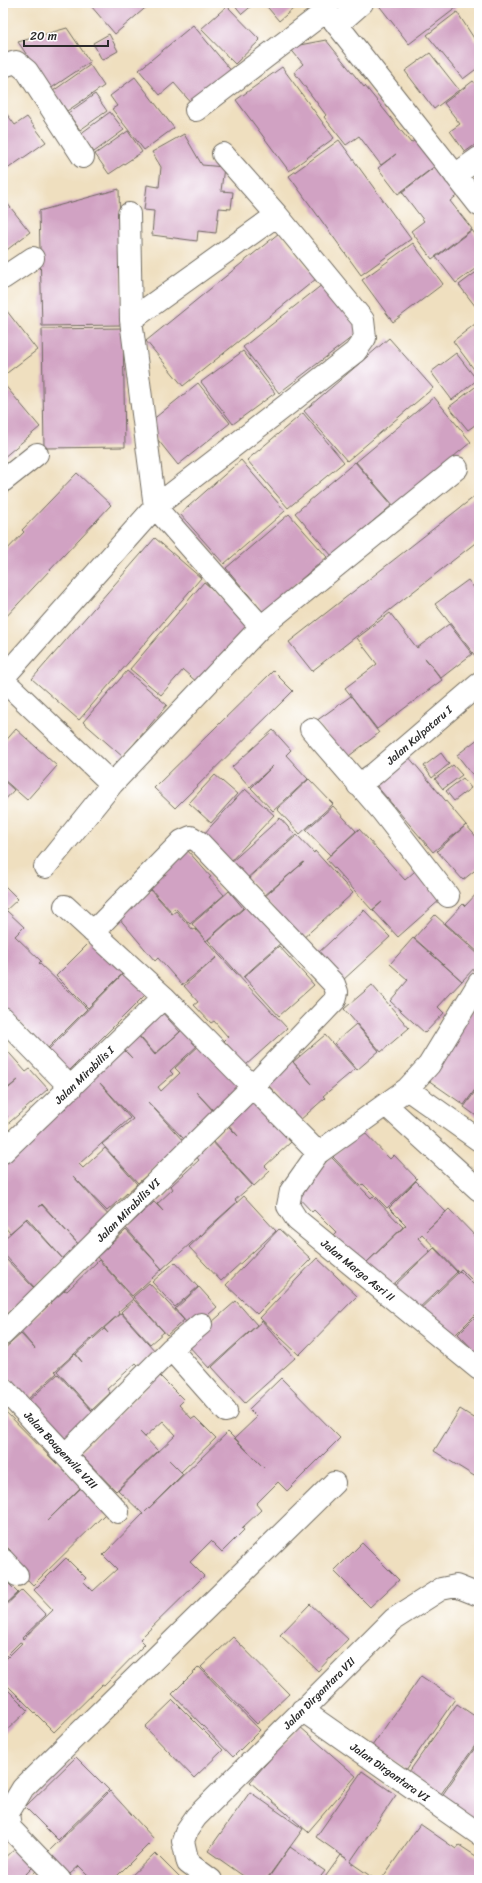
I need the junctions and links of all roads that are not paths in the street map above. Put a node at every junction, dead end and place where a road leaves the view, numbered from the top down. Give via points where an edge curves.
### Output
1 (362, 3) edge
2 (328, 13) edge
3 (3, 66) edge
4 (196, 110) dead end
5 (223, 154) dead end
6 (83, 157) dead end
7 (479, 158) edge
8 (455, 175) junction
9 (479, 205) edge
10 (129, 214) dead end
11 (277, 215) junction
12 (33, 258) dead end
13 (3, 278) edge
14 (131, 320) junction
15 (37, 454) dead end
16 (457, 468) dead end
17 (3, 481) edge
18 (155, 507) junction
19 (261, 627) junction
20 (3, 679) edge
21 (479, 684) edge
22 (311, 728) dead end
23 (112, 784) junction
24 (358, 785) junction
25 (45, 868) dead end
26 (448, 896) dead end
27 (65, 906) dead end
28 (93, 932) junction
29 (479, 983) edge
30 (164, 997) junction
31 (3, 1018) edge
32 (253, 1086) junction
33 (71, 1088) junction
34 (407, 1089) junction
35 (386, 1105) junction
36 (479, 1140) edge
37 (3, 1152) edge
38 (318, 1153) junction
39 (479, 1190) edge
40 (201, 1324) dead end
41 (3, 1334) edge
42 (172, 1349) junction
43 (479, 1369) edge
44 (3, 1388) edge
45 (226, 1411) dead end
46 (66, 1454) junction
47 (334, 1483) dead end
48 (118, 1512) dead end
49 (479, 1594) edge
50 (302, 1710) junction
51 (479, 1834) edge
52 (60, 1880) edge
53 (211, 1880) edge

1 - 2 street
2 - 4 street
2 - 8 street
3 - 6 street via 16,62 28,71
5 - 11 street
7 - 8 street
8 - 9 street
10 - 14 street
11 - 14 street
11 - 18 street via 363,320 365,338 355,352
12 - 13 street
14 - 18 street
15 - 17 street
16 - 19 street
18 - 19 street
18 - 20 street
19 - 23 street
20 - 23 street
21 - 24 street, Jalan Kalpataru I
22 - 24 street
23 - 25 street
24 - 26 street via 382,811
27 - 28 street
28 - 30 street
28 - 32 street, Jalan Mirabilis VI via 182,841 190,837 199,842 334,984 337,992 335,1000
29 - 34 street, Jalan Marga Asri II via 429,1065
30 - 32 street
30 - 33 street, Jalan Mirabilis I
31 - 33 street
32 - 38 street
32 - 41 street, Jalan Mirabilis VI
33 - 37 street, Jalan Mirabilis I
34 - 35 street, Jalan Marga Asri II
34 - 36 street
35 - 38 street, Jalan Marga Asri II
35 - 39 street
38 - 43 street, Jalan Marga Asri II via 291,1191 288,1206 298,1220
40 - 42 street
42 - 45 street
42 - 46 street
44 - 46 street, Jalan Bougenvile VIII
46 - 48 street, Jalan Bougenvile VIII
47 - 52 street via 23,1788 8,1813 10,1828
49 - 50 street, Jalan Dirgantara VII via 456,1586 441,1589 394,1619
50 - 51 street, Jalan Dirgantara VI
50 - 53 street, Jalan Dirgantara VII via 196,1817 187,1830 183,1841 188,1863

